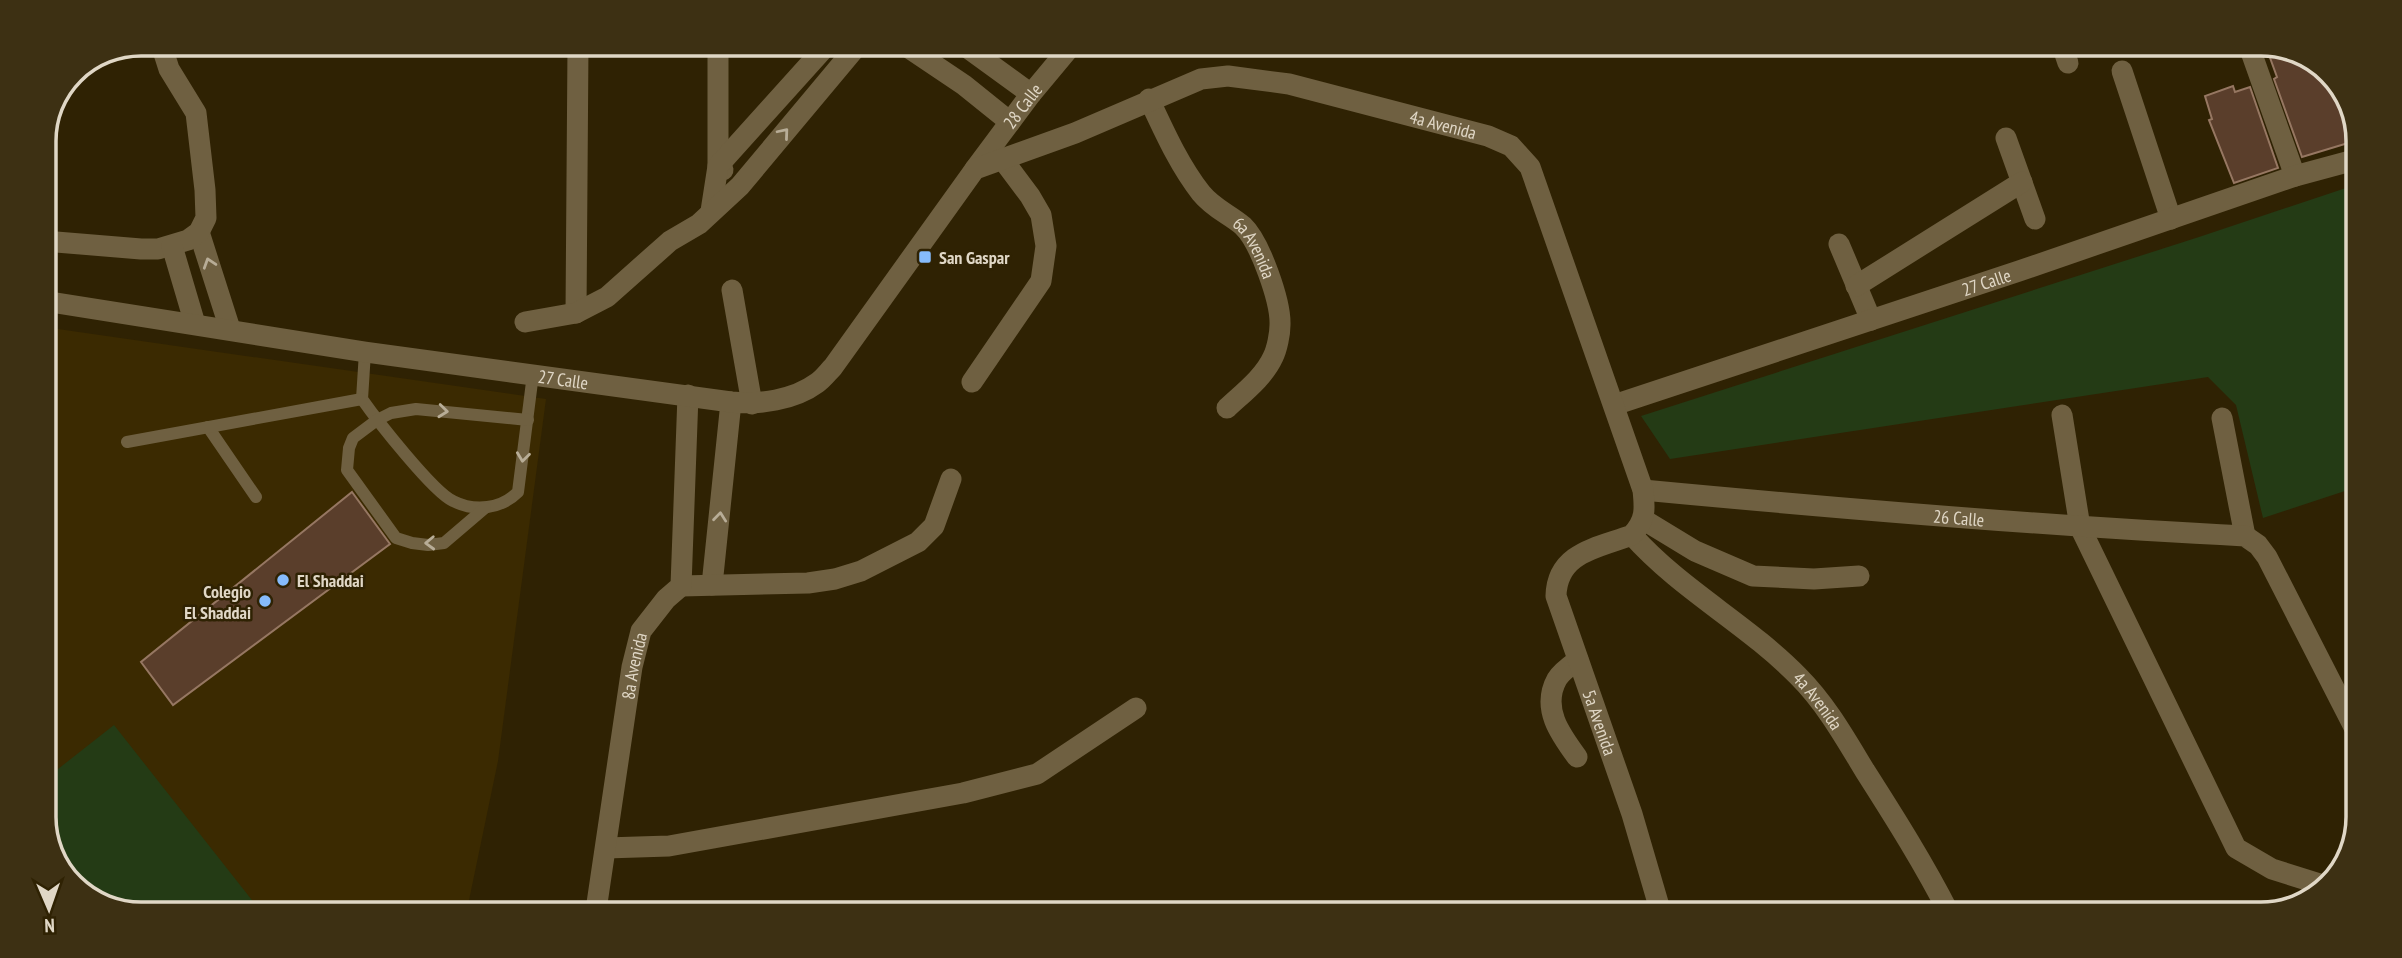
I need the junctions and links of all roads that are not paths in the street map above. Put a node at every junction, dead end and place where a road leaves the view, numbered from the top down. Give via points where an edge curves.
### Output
1 (164, 56) edge
2 (578, 56) edge
3 (718, 56) edge
4 (818, 56) edge
5 (849, 56) edge
6 (921, 56) edge
7 (978, 56) edge
8 (991, 56) edge
9 (1063, 56) edge
10 (2252, 56) edge
11 (992, 67) junction
12 (2122, 71) dead end
13 (1031, 94) junction
14 (1149, 100) junction
15 (1010, 122) junction
16 (2006, 138) dead end
17 (1003, 160) junction
18 (2346, 162) edge
19 (718, 166) junction
20 (975, 169) junction
21 (2295, 176) junction
22 (2022, 182) junction
23 (740, 186) junction
24 (711, 211) junction
25 (2035, 219) dead end
26 (2171, 219) junction
27 (199, 232) junction
28 (56, 242) edge
29 (1839, 244) dead end
30 (173, 246) junction
31 (1856, 286) junction
32 (732, 290) dead end
33 (56, 303) edge
34 (576, 313) junction
35 (1871, 320) junction
36 (525, 322) dead end
37 (195, 324) junction
38 (230, 329) junction
39 (365, 352) junction
40 (533, 374) junction
41 (972, 382) dead end
42 (688, 395) junction
43 (362, 399) junction
44 (742, 403) junction
45 (1614, 405) junction
46 (1227, 408) dead end
47 (2062, 415) dead end
48 (2222, 418) dead end
49 (377, 420) junction
50 (528, 420) junction
51 (208, 427) junction
52 (127, 442) dead end
53 (951, 479) dead end
54 (1643, 490) junction
55 (256, 497) dead end
56 (485, 508) junction
57 (1638, 527) junction
58 (2080, 527) junction
59 (2245, 536) junction
60 (1859, 576) dead end
61 (712, 585) junction
62 (681, 586) junction
63 (1578, 660) junction
64 (1136, 708) dead end
65 (2346, 711) edge
66 (1577, 757) dead end
67 (606, 848) junction
68 (2315, 883) edge
69 (597, 902) edge
70 (1658, 902) edge
71 (1943, 902) edge

1 - 27 street via 198,122 206,218
2 - 34 street
3 - 19 street
4 - 19 street
23 -> 5 street
6 - 15 street
7 - 11 street
8 - 11 street
9 - 13 street, 28 Calle
10 - 21 street
11 - 13 street
12 - 26 street
13 - 15 street, 28 Calle
14 - 17 street, 4a Avenida
14 - 45 street, 4a Avenida via 1201,79 1249,78 1289,84 1511,146 1531,167
14 - 46 street, 6a Avenida via 1201,193 1244,227 1262,256 1272,285 1280,324 1274,356
15 - 20 street, 28 Calle
16 - 22 street
17 - 20 street, 4a Avenida
17 - 41 street via 1041,215 1046,246 1041,281
18 - 21 street, 27 Calle
19 - 23 street
19 - 24 street
20 - 44 street, 27 Calle via 817,383 775,400
21 - 26 street, 27 Calle
22 - 25 street
22 - 31 street
23 - 24 street
24 - 34 street via 607,297
26 - 35 street, 27 Calle
27 - 30 street
38 -> 27 street
28 - 30 street via 141,250
29 - 31 street
30 - 37 street
31 - 35 street
32 - 44 street
33 - 37 street, 27 Calle
34 - 36 street
35 - 45 street, 27 Calle
37 - 38 street, 27 Calle
38 - 39 street, 27 Calle
39 - 40 street, 27 Calle
39 - 43 lane
40 - 42 street, 27 Calle
40 - 50 lane
42 - 44 street, 27 Calle
42 - 62 street
43 - 49 lane
43 - 51 lane
61 -> 44 street
45 - 54 street, 4a Avenida
47 - 58 street
48 - 59 street
49 -> 50 lane via 416,409
49 - 56 lane via 452,501
56 -> 49 lane via 444,543 428,545 396,537 348,470 353,438
50 -> 56 lane via 518,492 501,505
51 - 52 lane
51 - 55 lane
53 - 61 street via 934,526 918,542 861,571 808,583
54 - 57 street, 4a Avenida via 1645,508
54 - 58 street, 26 Calle
57 - 60 street via 1753,576
57 - 63 street, 5a Avenida via 1568,561 1556,582 1557,605
57 - 71 street, 4a Avenida via 1655,560 1784,662 1813,692 1923,863
58 - 59 street, 26 Calle
58 - 68 street via 2236,848 2272,869
59 - 65 street via 2267,557
61 - 62 street
62 - 67 street, 8a Avenida via 641,631
63 - 66 street via 1558,677 1549,700 1559,733
63 - 70 street, 5a Avenida
64 - 67 street via 1037,774 963,793 668,846
67 - 69 street, 8a Avenida

